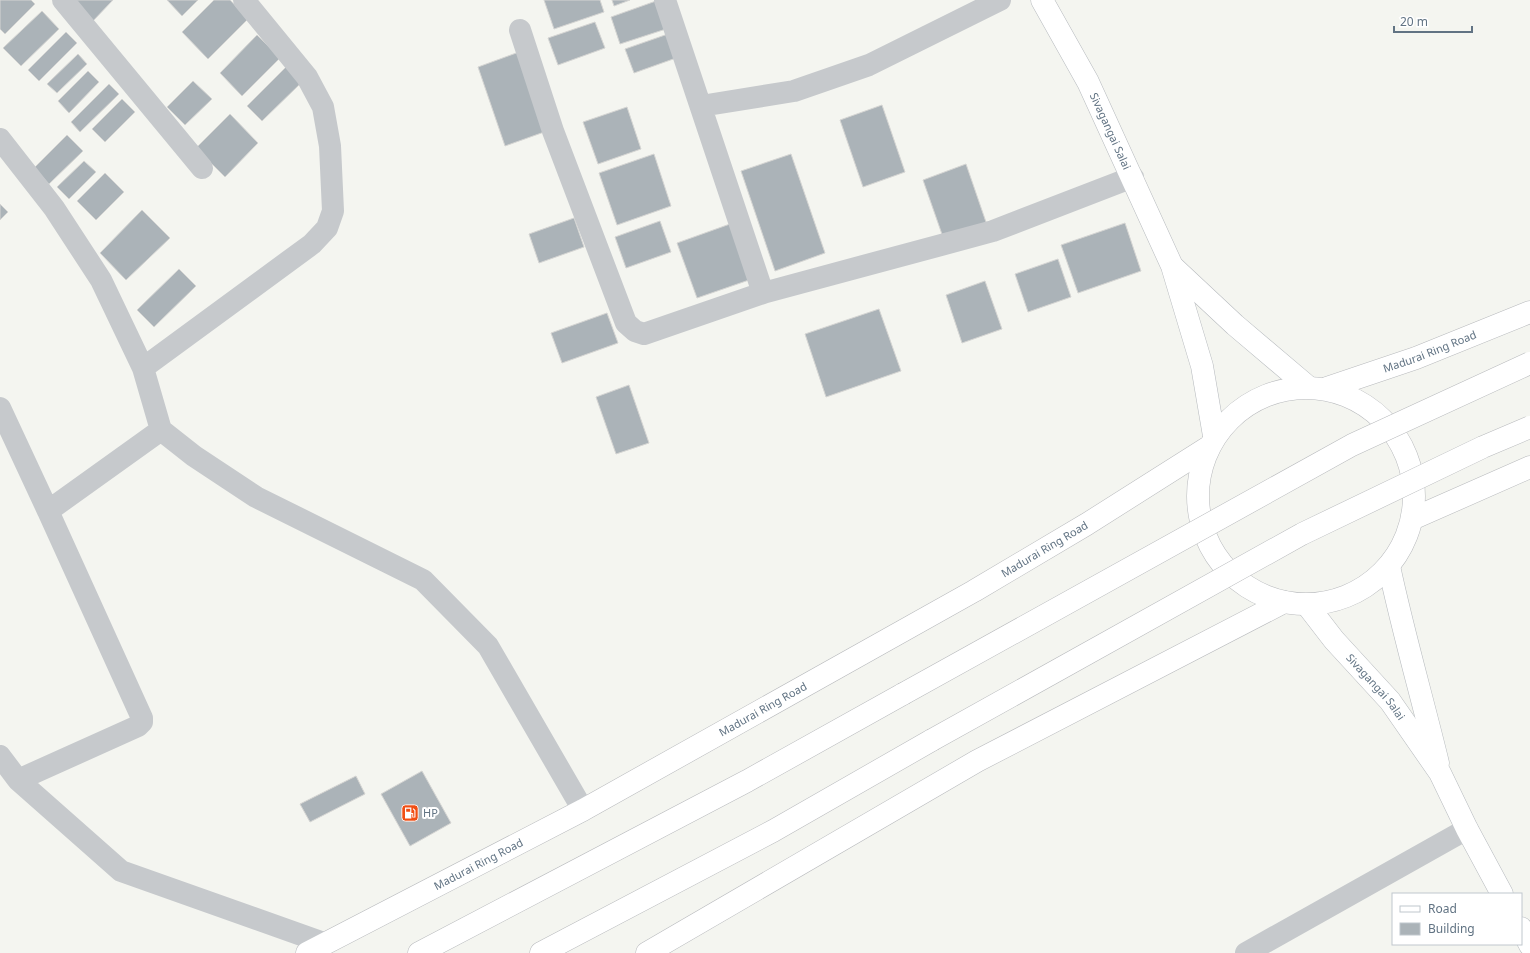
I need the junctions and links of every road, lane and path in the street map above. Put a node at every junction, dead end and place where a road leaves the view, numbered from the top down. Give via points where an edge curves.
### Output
1 (62, 0) edge
2 (244, 0) edge
3 (665, 0) edge
4 (1000, 0) edge
5 (1042, 0) edge
6 (520, 30) dead end
7 (701, 106) junction
8 (0, 139) edge
9 (202, 168) dead end
10 (1133, 177) junction
11 (1172, 266) junction
12 (763, 293) junction
13 (1530, 312) edge
14 (1530, 363) edge
15 (142, 368) junction
16 (1317, 387) junction
17 (0, 408) edge
18 (1530, 427) edge
19 (161, 430) junction
20 (1211, 442) junction
21 (1530, 467) edge
22 (48, 511) junction
23 (1412, 519) junction
24 (1389, 566) junction
25 (1284, 602) junction
26 (1307, 605) junction
27 (0, 756) edge
28 (1440, 773) junction
29 (18, 780) junction
30 (583, 810) junction
31 (1467, 828) junction
32 (1501, 893) edge
33 (1522, 930) edge
34 (1530, 945) edge
35 (316, 948) edge
36 (418, 953) edge
37 (542, 953) edge
38 (647, 953) edge
39 (1246, 953) edge

1 - 9 street
2 - 15 street via 307,77 323,108 330,146 333,211 327,228 312,244
3 - 7 street
4 - 7 street via 869,65 794,91
5 - 10 main road, Sivagangai Salai via 1088,82
6 - 12 street via 553,131 626,324 644,334
7 - 12 street
8 - 15 street via 54,208 101,280
10 - 11 main road, Sivagangai Salai
10 - 12 street via 993,231
11 - 16 main road, Sivagangai Salai via 1235,325
11 - 20 main road, Sivagangai Salai via 1202,366
13 - 16 main road, Madurai Ring Road via 1416,358
14 - 36 main road, bridge via 1352,446 747,781
15 - 19 street
16 - 20 main road, Madurai Ring Road via 1271,392 1239,409
16 - 23 main road, Madurai Ring Road via 1359,400 1385,420 1404,448 1414,480
17 - 22 street
18 - 37 main road, bridge via 1302,534 773,831
19 - 22 street
19 - 30 street via 194,456 256,496 423,580 488,646
20 - 25 main road, Madurai Ring Road via 1198,480 1198,512 1209,544 1227,571 1253,591
20 - 30 main road, Madurai Ring Road via 1088,524 974,591
21 - 23 main road
22 - 29 street via 142,722
23 - 24 main road, Madurai Ring Road via 1404,545
24 - 26 main road, Madurai Ring Road via 1366,587 1338,600
24 - 28 main road, Sivagangai Salai via 1401,624 1422,695
25 - 26 main road, Madurai Ring Road
25 - 38 main road via 977,761
26 - 28 main road, Sivagangai Salai via 1334,640 1390,702
27 - 29 street
28 - 31 main road, Sivagangai Salai
29 - 35 street via 121,871
30 - 35 main road, Madurai Ring Road
31 - 32 main road, Sivagangai Salai
31 - 39 street
33 - 34 main road

